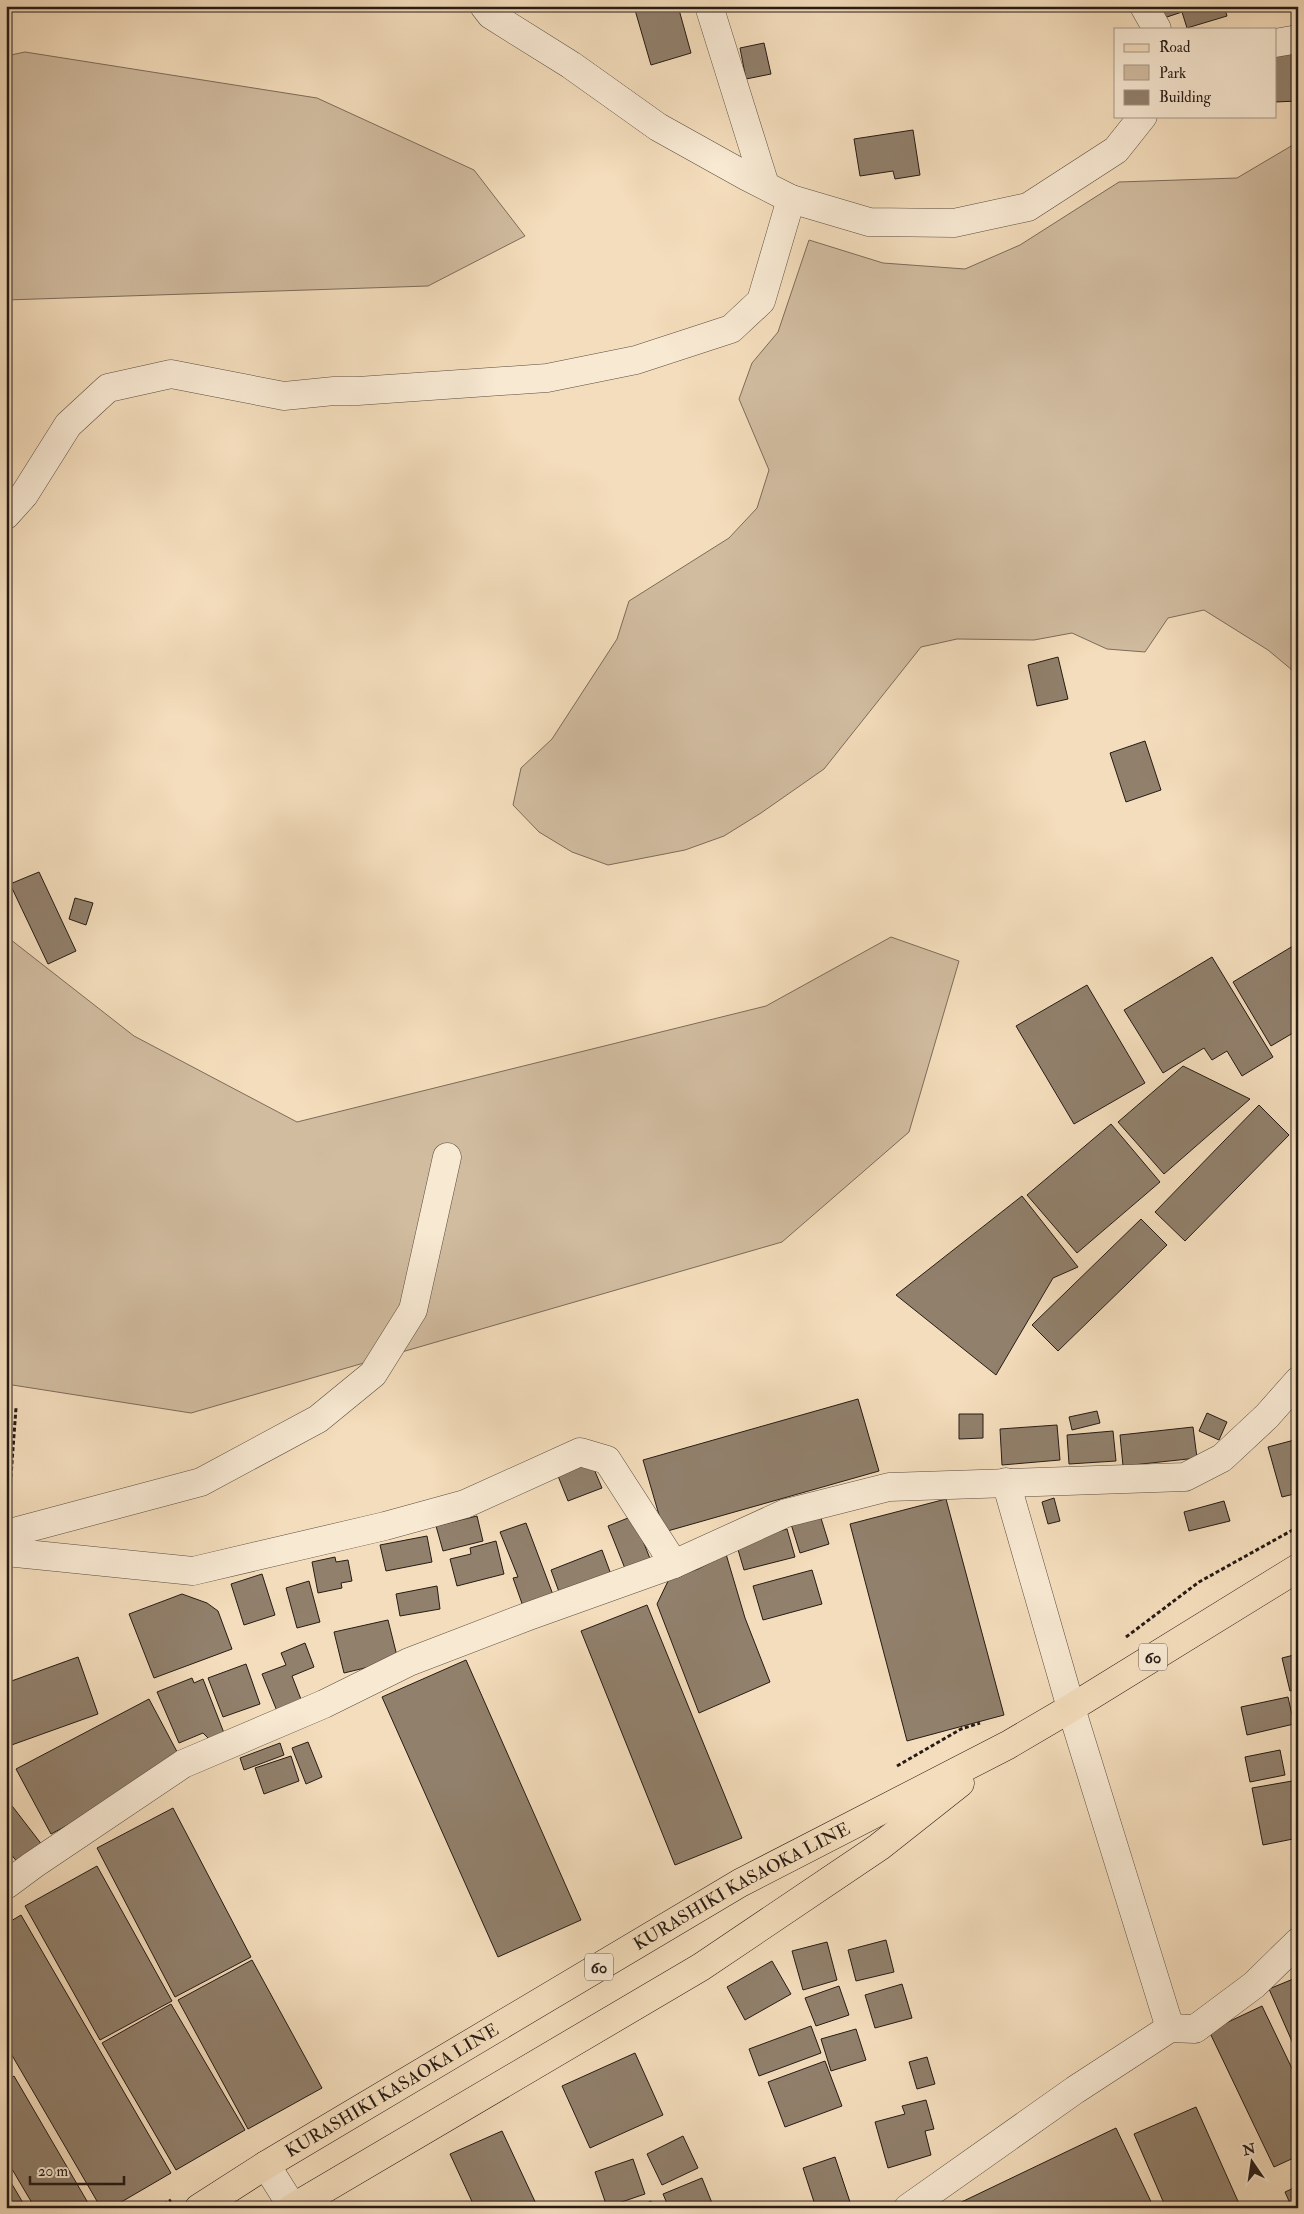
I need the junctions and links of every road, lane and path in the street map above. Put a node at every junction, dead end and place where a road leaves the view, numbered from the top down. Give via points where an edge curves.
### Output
1 (484, 6) edge
2 (709, 6) edge
3 (1144, 6) edge
4 (1156, 28) edge
5 (1298, 39) edge
6 (1276, 44) edge
7 (1141, 118) edge
8 (766, 185) junction
9 (791, 199) junction
10 (6, 515) edge
11 (447, 1157) dead end
12 (1298, 1381) edge
13 (16, 1408) dead end
14 (1006, 1482) junction
15 (7, 1523) edge
16 (6, 1552) edge
17 (674, 1564) junction
18 (1298, 1568) edge
19 (1071, 1708) junction
20 (1008, 1745) junction
21 (6, 1885) edge
22 (1298, 1942) edge
23 (1170, 2028) junction
24 (266, 2165) junction
25 (200, 2208) edge
26 (292, 2208) edge
27 (908, 2208) edge

1 - 8 street via 490,15 572,65 658,127
2 - 8 street
3 - 4 street
5 - 6 street
7 - 9 street via 1116,150 1028,207 954,223 869,222
8 - 9 street
9 - 10 street via 761,301 732,329 636,360 547,378 284,396 171,374 108,388 68,425 24,495
11 - 15 street via 413,1310 373,1374 318,1419 201,1482
12 - 14 street via 1267,1416 1222,1458 1184,1477
13 - 15 path
14 - 17 street via 890,1487 786,1513
14 - 19 street
16 - 17 street via 193,1571 465,1504 580,1452 607,1460
17 - 21 street via 409,1662 324,1704 184,1764
18 - 19 main road, KURASHIKI KASAOKA LINE / 60
19 - 20 main road, KURASHIKI KASAOKA LINE / 60
19 - 23 street
20 - 24 main road, KURASHIKI KASAOKA LINE / 60 via 740,1883
20 - 26 main road, KURASHIKI KASAOKA LINE / 60 via 879,1847 700,1967
22 - 23 street via 1254,1985 1196,2029
23 - 27 street via 1075,2090
24 - 25 main road, KURASHIKI KASAOKA LINE / 60
24 - 26 street

